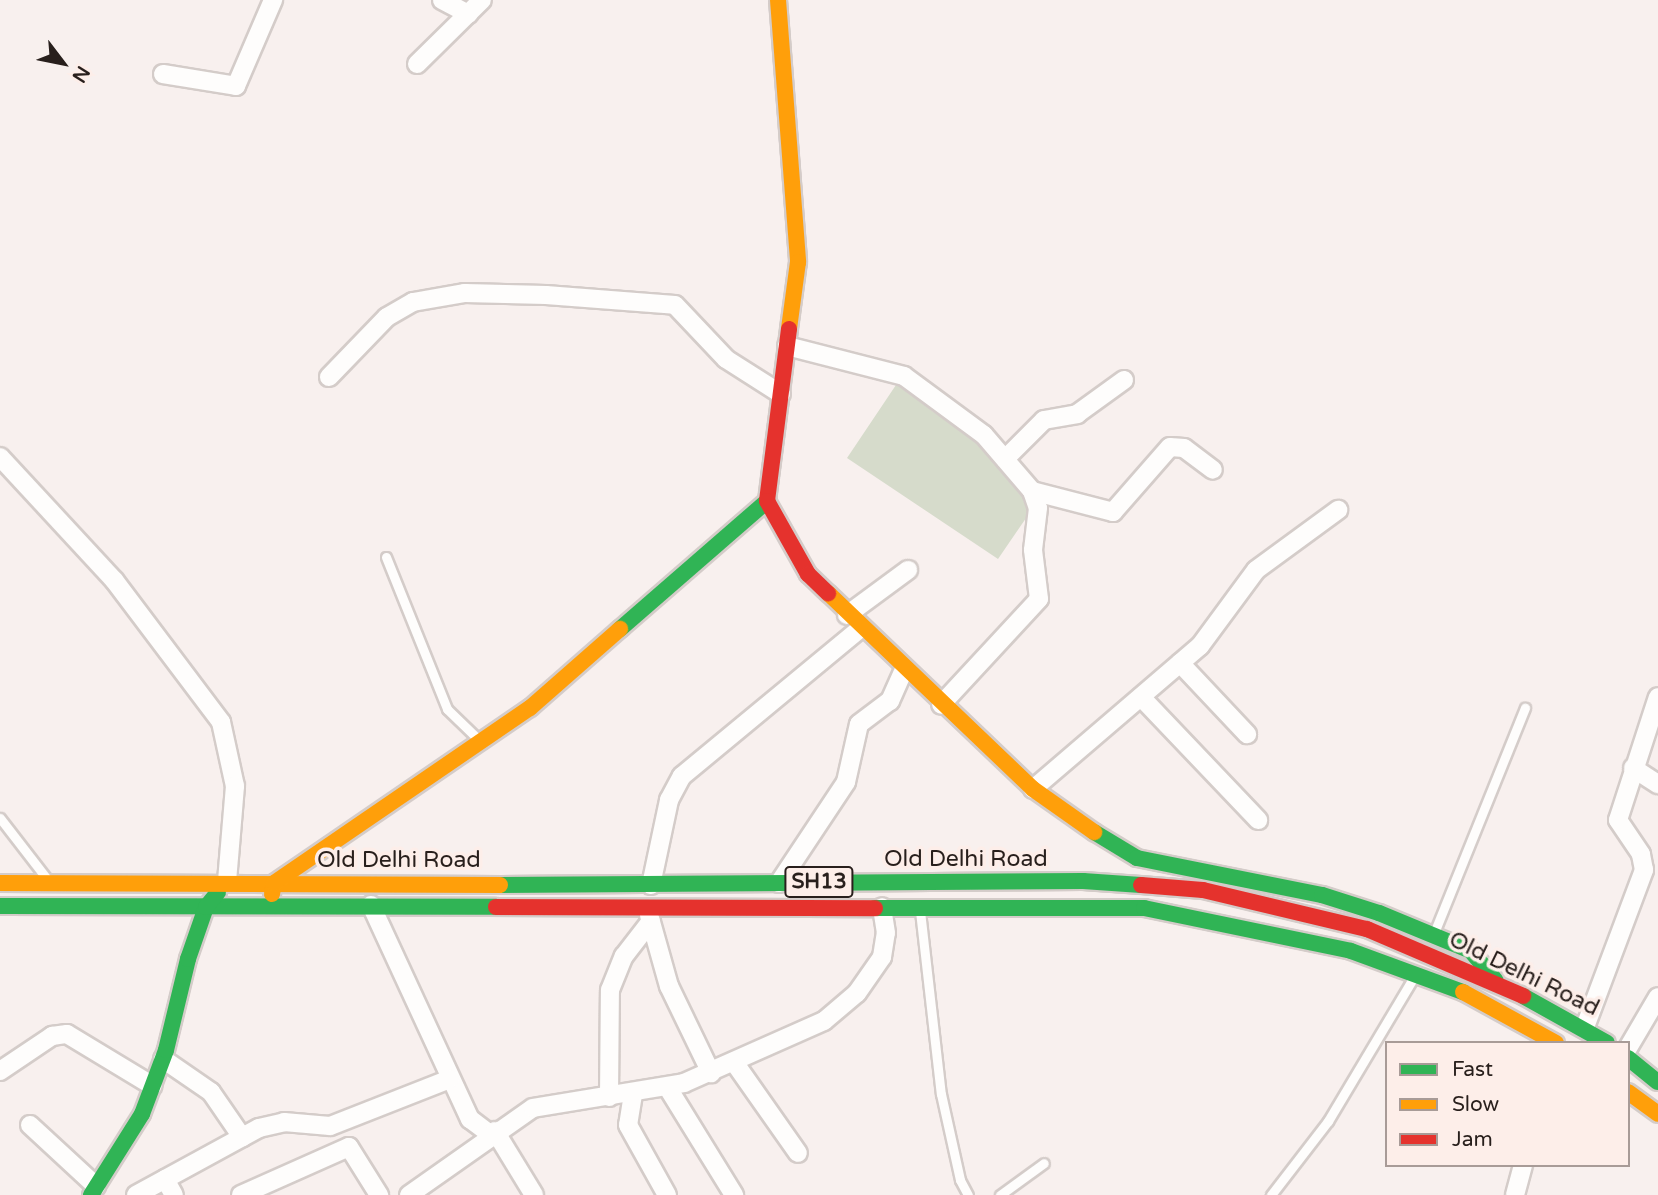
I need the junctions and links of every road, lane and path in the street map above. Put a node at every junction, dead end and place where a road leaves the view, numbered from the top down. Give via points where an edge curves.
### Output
1 (273, 0) edge
2 (442, 0) edge
3 (482, 0) edge
4 (778, 0) edge
5 (468, 14) junction
6 (417, 64) dead end
7 (163, 74) dead end
8 (787, 346) junction
9 (328, 377) dead end
10 (1124, 380) dead end
11 (781, 394) junction
12 (0, 457) edge
13 (1005, 459) junction
14 (1213, 470) dead end
15 (1032, 491) junction
16 (767, 501) junction
17 (1338, 510) dead end
18 (386, 557) dead end
19 (908, 570) dead end
20 (847, 615) junction
21 (861, 628) junction
22 (1181, 663) junction
23 (904, 670) junction
24 (1141, 697) junction
25 (1658, 697) edge
26 (941, 705) junction
27 (1525, 708) dead end
28 (1247, 734) dead end
29 (480, 741) junction
30 (1633, 768) junction
31 (1658, 784) edge
32 (1033, 789) junction
33 (0, 818) edge
34 (1258, 820) dead end
35 (1651, 867) edge
36 (227, 881) junction
37 (0, 883) edge
38 (50, 883) junction
39 (274, 883) junction
40 (779, 883) junction
41 (651, 886) junction
42 (371, 905) junction
43 (0, 906) edge
44 (919, 906) junction
45 (206, 907) junction
46 (270, 907) junction
47 (882, 907) junction
48 (649, 915) junction
49 (1434, 933) junction
50 (1416, 972) junction
51 (1495, 981) junction
52 (1658, 997) edge
53 (1585, 1027) junction
54 (1552, 1041) edge
55 (1604, 1041) edge
56 (1630, 1045) edge
57 (163, 1059) junction
58 (1630, 1060) edge
59 (734, 1062) junction
60 (0, 1071) edge
61 (711, 1073) junction
62 (450, 1079) junction
63 (1658, 1082) edge
64 (153, 1086) junction
65 (668, 1088) junction
66 (1630, 1093) edge
67 (633, 1094) junction
68 (609, 1097) junction
69 (1658, 1114) edge
70 (30, 1125) dead end
71 (493, 1133) junction
72 (242, 1137) junction
73 (798, 1153) dead end
74 (1044, 1163) dead end
75 (1522, 1167) edge
76 (169, 1187) edge
77 (94, 1191) edge
78 (136, 1195) edge
79 (241, 1195) edge
80 (379, 1195) edge
81 (409, 1195) edge
82 (534, 1195) edge
83 (667, 1195) edge
84 (734, 1195) edge
85 (968, 1195) edge
86 (1000, 1195) edge
87 (1271, 1195) edge
88 (1515, 1195) edge

1 - 7 street via 236,86
2 - 5 street
3 - 5 street
4 - 8 main road via 798,262
5 - 6 street
8 - 11 main road
8 - 13 street via 905,376 970,423
9 - 11 street via 387,317 413,302 465,293 547,295 675,305 726,359
10 - 13 street via 1077,414 1044,419
11 - 16 main road
12 - 36 street via 114,580 221,722 234,769
13 - 15 street
14 - 15 street via 1184,448 1170,447 1113,512
15 - 26 street via 1038,508 1033,550 1039,599
16 - 20 main road via 808,574
16 - 29 main road via 530,709
17 - 22 street via 1256,569 1209,635
18 - 29 lane via 447,709
19 - 20 street
20 - 21 main road
21 - 23 main road
21 - 41 street via 682,776 669,800
22 - 24 street
22 - 28 street
23 - 26 main road
23 - 40 street via 890,701 859,724 846,782
24 - 32 street
24 - 34 street
25 - 30 street
26 - 32 main road
27 - 49 lane
29 - 39 main road
30 - 31 street
30 - 35 street via 1618,820
32 - 49 main road via 1132,856 1322,895
33 - 38 lane
35 - 53 street
36 - 38 main road, Old Delhi Road / SH13
36 - 39 main road, Old Delhi Road / SH13
36 - 45 main road
37 - 38 main road, Old Delhi Road / SH13
39 - 41 main road, Old Delhi Road / SH13
39 - 46 main road
40 - 41 main road, Old Delhi Road / SH13
40 - 51 main road, Old Delhi Road / SH13 via 1083,881 1203,890 1367,929
42 - 46 main road, Old Delhi Road / SH13
42 - 48 main road, Old Delhi Road / SH13
42 - 62 street
43 - 45 main road, Old Delhi Road / SH13
44 - 47 main road, Old Delhi Road / SH13
44 - 50 main road, Old Delhi Road / SH13 via 1144,908 1309,939
44 - 85 lane via 941,1094 960,1181
45 - 46 main road, Old Delhi Road / SH13
45 - 57 main road
47 - 48 main road, Old Delhi Road / SH13
47 - 59 street via 886,933 882,957 856,993 799,1036
48 - 61 street via 669,986
48 - 68 street via 610,990
49 - 51 main road via 1475,954
50 - 54 main road, Old Delhi Road / SH13 via 1456,988
50 - 87 lane via 1328,1121
51 - 53 main road, Old Delhi Road / SH13
52 - 56 street
53 - 55 main road, Old Delhi Road / SH13
57 - 64 main road
57 - 72 street via 211,1093
58 - 63 main road
59 - 61 street
59 - 73 street
60 - 64 street via 51,1036 66,1034
61 - 65 street
62 - 71 street via 470,1119
62 - 72 street via 342,1123 284,1122
64 - 77 main road via 142,1114
65 - 67 street
65 - 84 street
66 - 69 main road
67 - 68 street
67 - 83 street via 628,1125
68 - 71 street via 533,1108
70 - 77 street
71 - 81 street
71 - 82 street
72 - 76 street
74 - 86 lane
75 - 88 street
76 - 78 street
79 - 80 street via 349,1147

